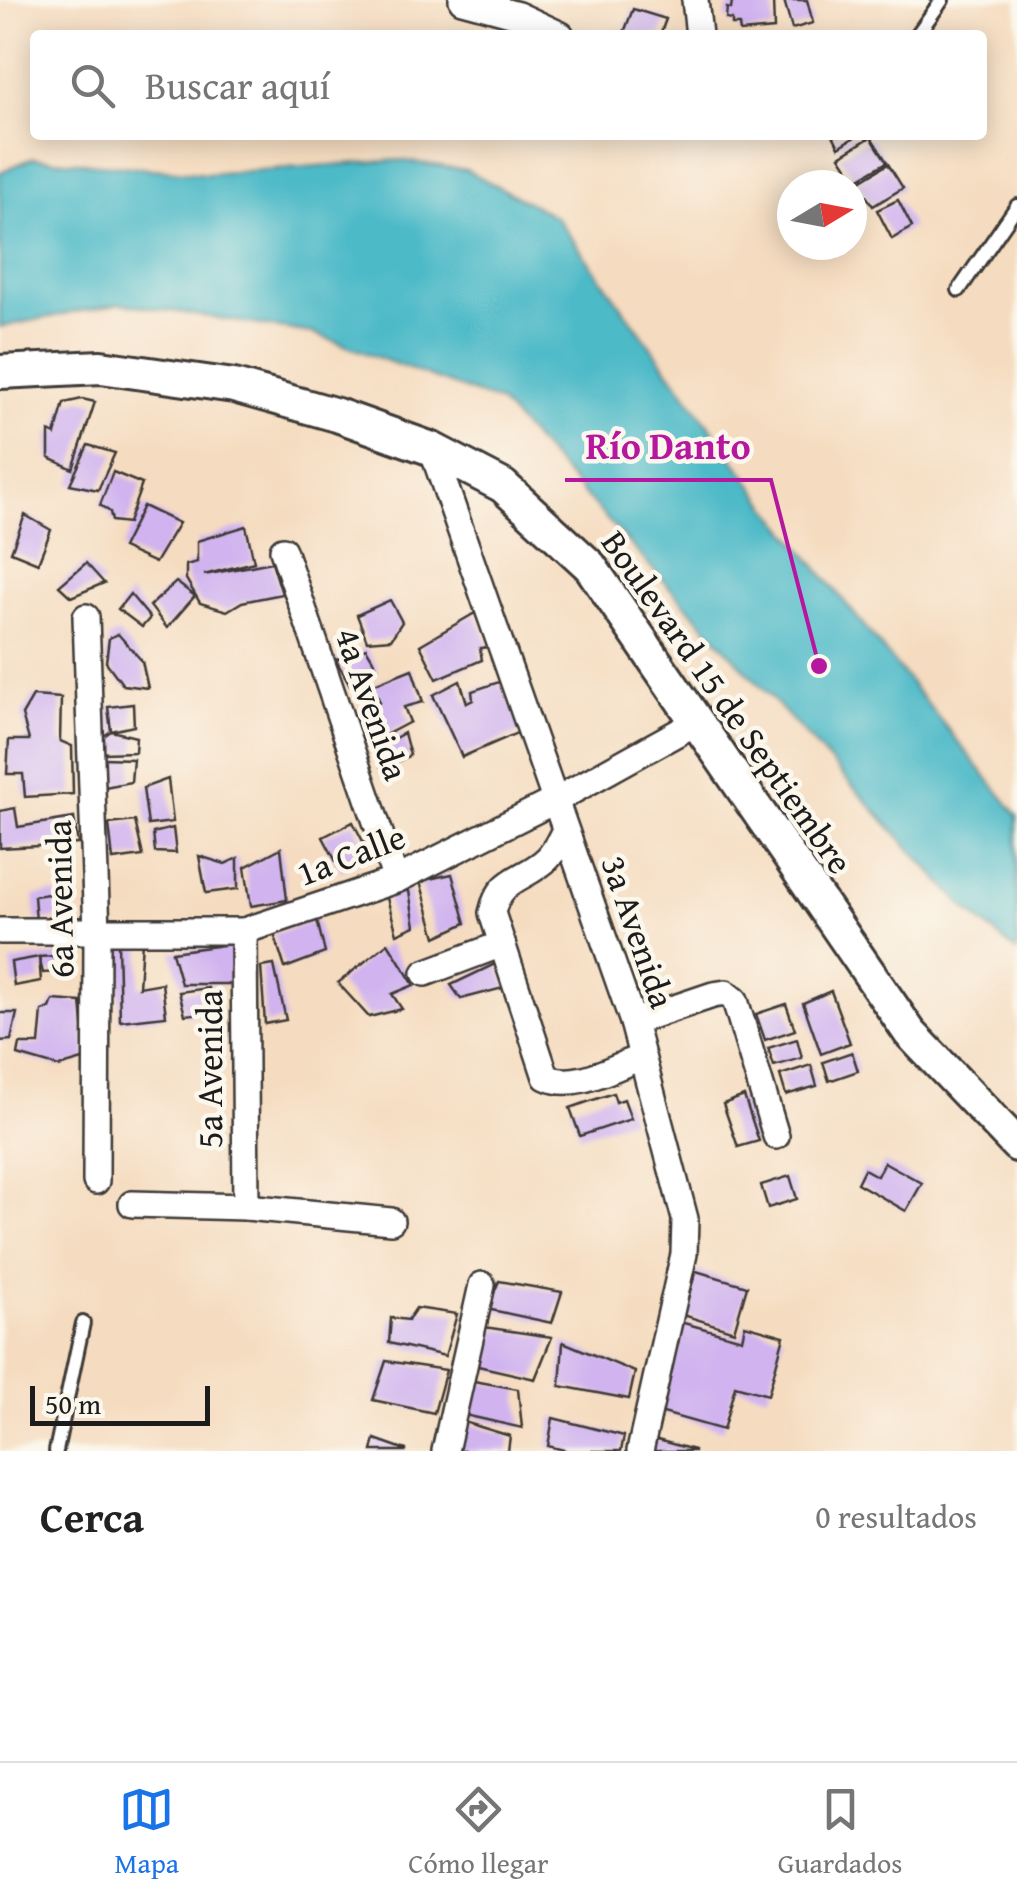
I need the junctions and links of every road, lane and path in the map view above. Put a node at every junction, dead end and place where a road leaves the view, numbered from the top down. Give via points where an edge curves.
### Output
1 (462, 0) edge
2 (695, 0) edge
3 (942, 0) edge
4 (518, 8) edge
5 (554, 30) edge
6 (698, 30) edge
7 (921, 30) edge
8 (1017, 206) edge
9 (960, 290) dead end
10 (0, 372) edge
11 (432, 450) junction
12 (283, 550) dead end
13 (86, 617) dead end
14 (695, 723) junction
15 (554, 801) junction
16 (564, 830) junction
17 (396, 880) junction
18 (0, 931) edge
19 (244, 931) junction
20 (98, 932) junction
21 (502, 944) junction
22 (425, 973) dead end
23 (634, 1022) junction
24 (642, 1056) junction
25 (776, 1136) dead end
26 (1017, 1146) edge
27 (96, 1181) dead end
28 (132, 1204) dead end
29 (246, 1207) junction
30 (392, 1221) dead end
31 (482, 1286) dead end
32 (83, 1323) dead end
33 (56, 1451) edge
34 (445, 1451) edge
35 (640, 1451) edge

1 - 4 street
2 - 6 street
3 - 7 lane
4 - 5 street
8 - 9 lane
10 - 11 street, Boulevard 15 de Septiembre via 101,366 234,386
11 - 14 street, Boulevard 15 de Septiembre via 503,486 590,566
11 - 15 street, 3a Avenida
12 - 17 street, 4a Avenida
13 - 20 street, 6a Avenida
14 - 15 street, 1a Calle
14 - 26 street, Boulevard 15 de Septiembre via 910,1033
15 - 16 street, 3a Avenida
15 - 17 street, 1a Calle
16 - 21 street via 544,863 496,897 492,913
16 - 23 street, 3a Avenida
17 - 19 street, 1a Calle
18 - 20 street, 1a Calle
19 - 20 street, 1a Calle
19 - 29 street, 5a Avenida
20 - 27 street, 6a Avenida
21 - 22 street
21 - 24 street via 546,1077 576,1081
23 - 24 street, 3a Avenida
23 - 25 street via 726,992 735,1000
24 - 35 street, 3a Avenida via 685,1219 684,1254
28 - 29 street
29 - 30 street
31 - 34 street
32 - 33 lane

